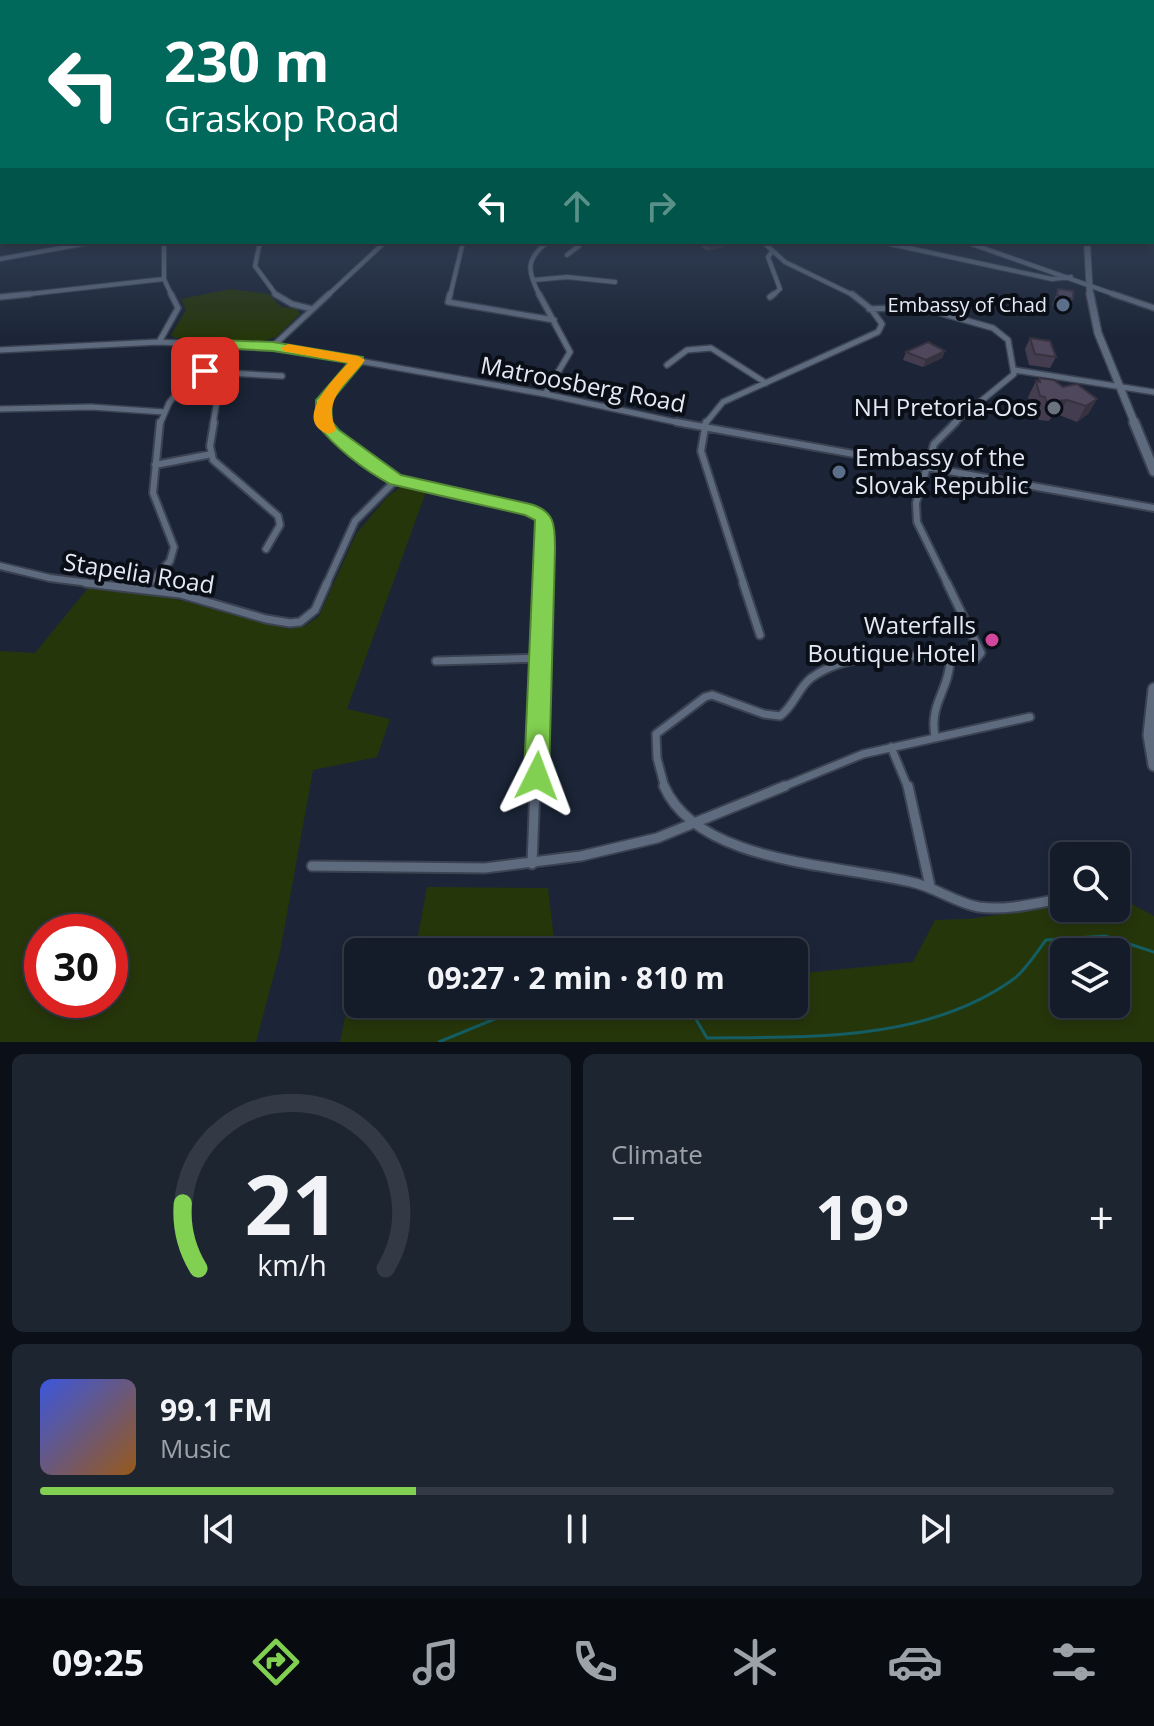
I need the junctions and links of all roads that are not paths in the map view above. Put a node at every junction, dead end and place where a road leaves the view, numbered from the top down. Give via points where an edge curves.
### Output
1 (83, 244) edge
2 (164, 244) edge
3 (260, 244) edge
4 (383, 244) edge
5 (462, 244) edge
6 (546, 244) edge
7 (572, 244) edge
8 (764, 244) edge
9 (890, 244) edge
10 (973, 244) edge
11 (1087, 244) edge
12 (771, 253) junction
13 (567, 255) dead end
14 (0, 259) edge
15 (1073, 276) junction
16 (164, 279) junction
17 (534, 280) junction
18 (615, 282) dead end
19 (1092, 283) junction
20 (0, 297) edge
21 (770, 297) dead end
22 (1154, 307) edge
23 (312, 309) junction
24 (869, 309) junction
25 (554, 320) junction
26 (159, 342) junction
27 (215, 344) junction
28 (273, 346) junction
29 (0, 350) edge
30 (358, 360) junction
31 (667, 365) dead end
32 (1015, 370) junction
33 (193, 371) junction
34 (282, 376) dead end
35 (766, 383) junction
36 (1119, 386) junction
37 (1154, 392) edge
38 (545, 394) junction
39 (217, 400) dead end
40 (0, 409) edge
41 (164, 412) junction
42 (704, 428) junction
43 (212, 454) junction
44 (155, 465) junction
45 (926, 467) junction
46 (1154, 471) edge
47 (396, 480) junction
48 (1154, 508) edge
49 (266, 549) dead end
50 (0, 566) edge
51 (145, 588) junction
52 (760, 635) dead end
53 (542, 658) junction
54 (436, 661) dead end
55 (950, 661) junction
56 (1154, 689) edge
57 (1030, 717) dead end
58 (935, 736) junction
59 (891, 747) junction
60 (1154, 765) edge
61 (692, 824) junction
62 (532, 864) junction
63 (312, 866) dead end
64 (930, 886) junction
65 (1050, 900) edge

1 - 14 street
2 - 16 street
3 - 23 street via 255,266 271,288 287,305
4 - 23 street
5 - 25 street via 448,302
6 - 17 street via 531,256
7 - 13 street via 579,247
8 - 12 street
9 - 15 street via 1052,279
10 - 15 street
11 - 19 street
12 - 21 street via 780,289
12 - 24 street via 844,288
15 - 19 street
16 - 20 street
16 - 26 street via 178,308
17 - 18 street
17 - 25 street
19 - 22 street
19 - 36 street via 1101,341
23 - 28 street
24 - 32 street via 926,308 993,328 1008,340
24 - 35 street via 880,321 878,332
25 - 38 street via 570,352
26 - 27 street, Matroosberg Road
26 - 29 street, Matroosberg Road
27 - 28 street, Matroosberg Road
27 - 33 street
28 - 30 street, Matroosberg Road
30 - 38 street, Matroosberg Road
30 - 47 street via 326,396 324,423
31 - 35 street via 687,350 711,348
32 - 36 street
32 - 45 street via 940,436
33 - 34 street
33 - 41 street
35 - 42 street via 717,406
36 - 37 street
36 - 46 street
38 - 42 street, Matroosberg Road
39 - 43 street
40 - 41 street
41 - 44 street
42 - 45 street, Matroosberg Road
42 - 52 street via 701,451
43 - 44 street
43 - 49 street via 278,516 280,525
44 - 51 street via 153,493 174,547 170,561
45 - 48 street, Matroosberg Road
45 - 55 street via 916,503 917,522 981,652 976,659
47 - 51 street, Stapelia Road via 355,521 315,610 300,622
47 - 53 street via 543,516
50 - 51 street, Stapelia Road
53 - 54 street
53 - 62 street
55 - 58 street via 950,675 931,717
55 - 61 street via 884,659 836,666 812,678 794,707 780,716 712,695 701,699 662,727 656,738 666,795
56 - 60 street via 1149,735
57 - 58 street
58 - 59 street
59 - 61 street via 826,767
59 - 64 street via 907,782
61 - 62 street via 657,838
61 - 64 street via 760,850
62 - 63 street
64 - 65 street via 981,907

